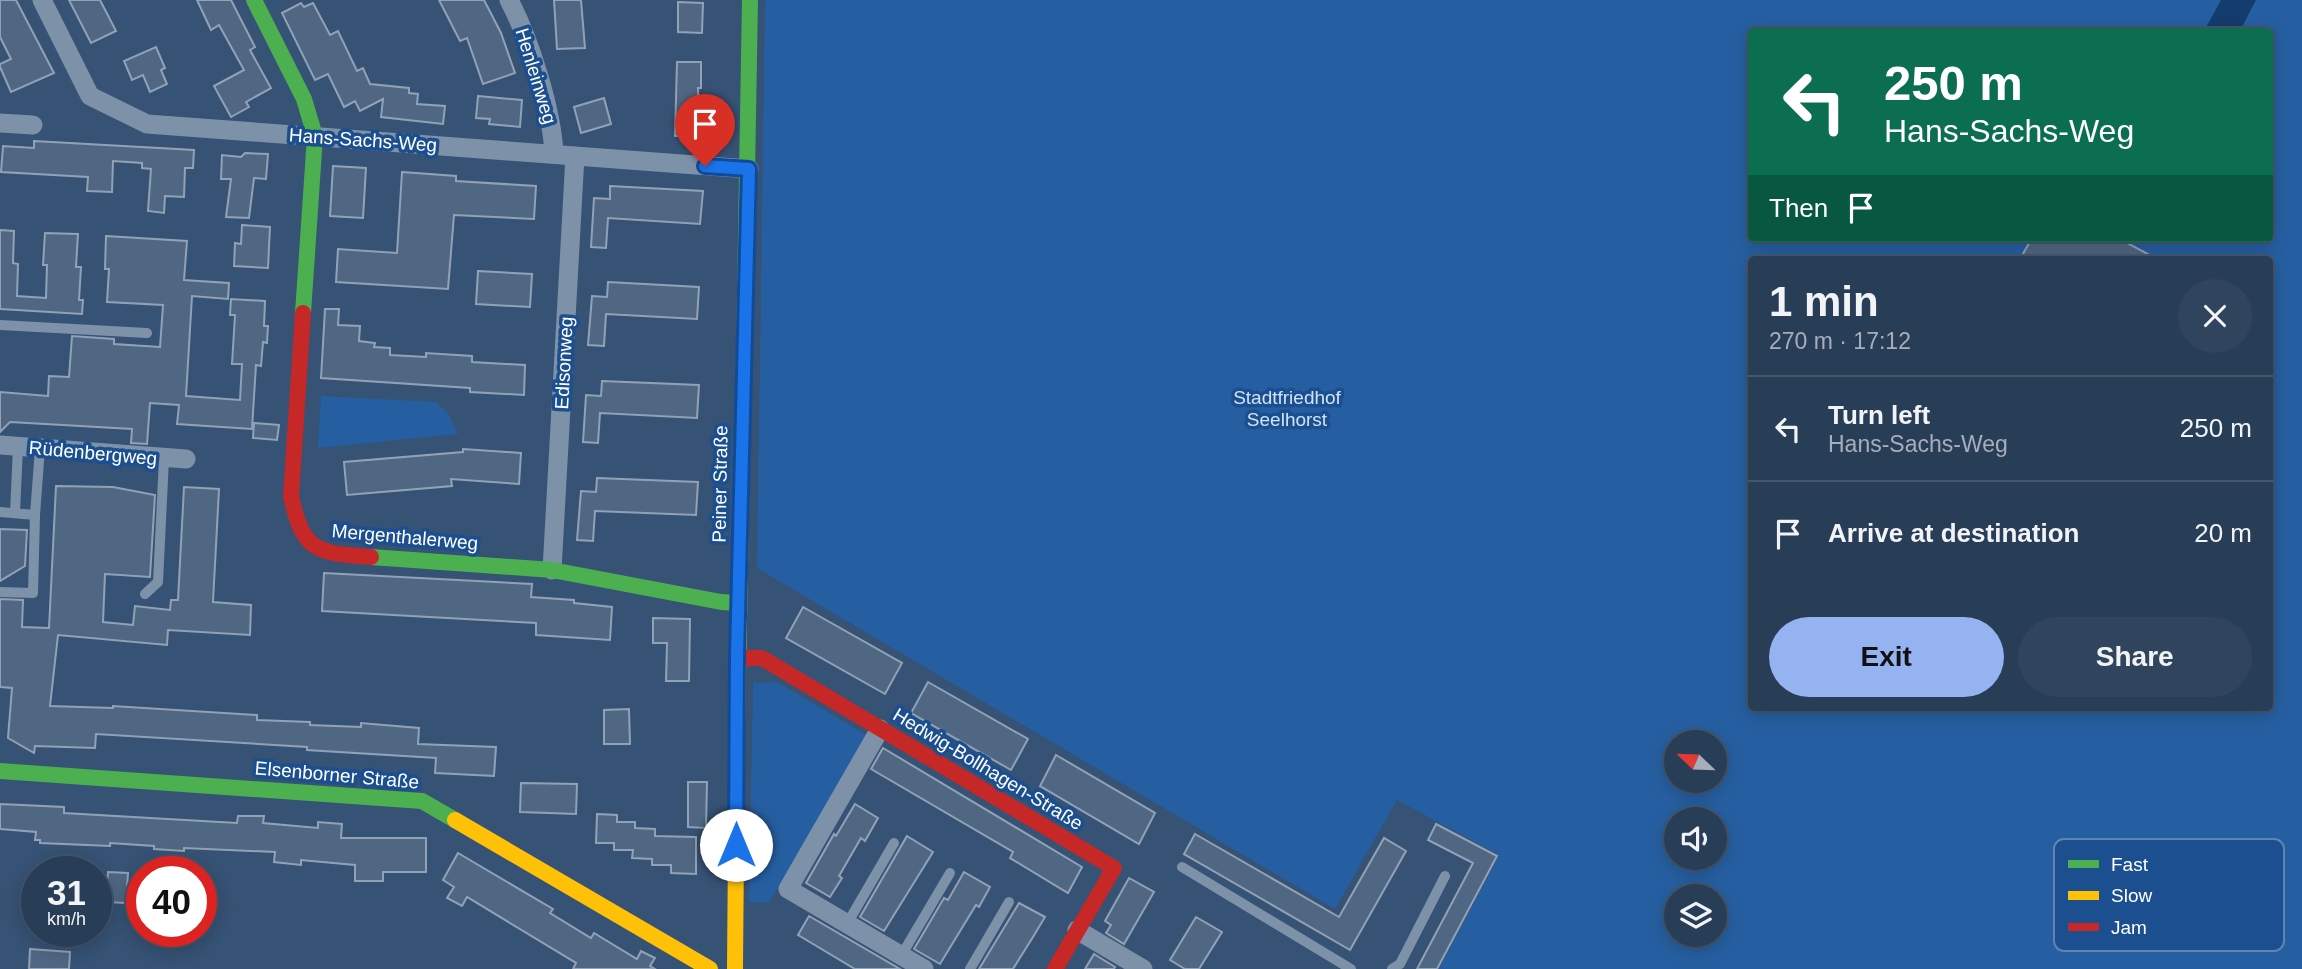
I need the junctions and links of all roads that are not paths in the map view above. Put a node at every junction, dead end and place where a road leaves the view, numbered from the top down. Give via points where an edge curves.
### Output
1 (42, 0) edge
2 (254, 0) edge
3 (509, 0) edge
4 (750, 0) edge
5 (0, 123) edge
6 (33, 125) dead end
7 (315, 136) junction
8 (554, 155) junction
9 (575, 156) junction
10 (749, 169) junction
11 (0, 325) edge
12 (147, 333) dead end
13 (9, 446) edge
14 (40, 448) junction
15 (164, 458) junction
16 (186, 459) dead end
17 (0, 512) edge
18 (15, 513) junction
19 (36, 515) junction
20 (552, 570) junction
21 (0, 592) edge
22 (145, 594) dead end
23 (739, 603) junction
24 (737, 657) junction
25 (880, 729) junction
26 (0, 771) edge
27 (894, 843) dead end
28 (1182, 867) dead end
29 (950, 873) dead end
30 (1445, 876) dead end
31 (1009, 902) dead end
32 (847, 924) junction
33 (1077, 930) junction
34 (901, 956) junction
35 (710, 969) edge
36 (735, 969) edge
37 (924, 969) edge
38 (970, 969) edge
39 (1055, 969) edge
40 (1143, 969) edge
41 (1351, 969) edge
42 (1392, 969) edge

1 - 7 street, Hans-Sachs-Weg via 90,96 147,124
2 - 7 street via 303,99
3 - 8 street, Henleinweg via 526,39 552,130
4 - 10 street, Peiner Straße
5 - 6 street
7 - 8 street, Hans-Sachs-Weg
7 - 20 street, Mergenthalerweg via 291,496 297,524 311,545 328,554
8 - 9 street, Hans-Sachs-Weg
9 - 10 street, Hans-Sachs-Weg
9 - 20 street, Edisonweg
10 - 23 street, Peiner Straße
11 - 12 lane
13 - 14 street, Rüdenbergweg
13 - 18 lane
14 - 15 street, Rüdenbergweg
14 - 19 lane
15 - 16 street, Rüdenbergweg
15 - 22 lane via 158,582
17 - 18 lane
18 - 19 lane
19 - 21 lane via 33,593
20 - 23 street, Mergenthalerweg
23 - 24 street, Peiner Straße
24 - 25 street, Hedwig-Bollhagen-Straße via 762,658
24 - 36 street, Peiner Straße
25 - 32 street via 788,889
25 - 33 street, Hedwig-Bollhagen-Straße via 1114,868
26 - 35 street, Elsenborner Straße via 422,801
27 - 32 lane
28 - 41 lane
29 - 34 lane
30 - 42 lane via 1400,964
31 - 38 lane
32 - 34 street
33 - 39 street, Hedwig-Bollhagen-Straße
33 - 40 street
34 - 37 street

